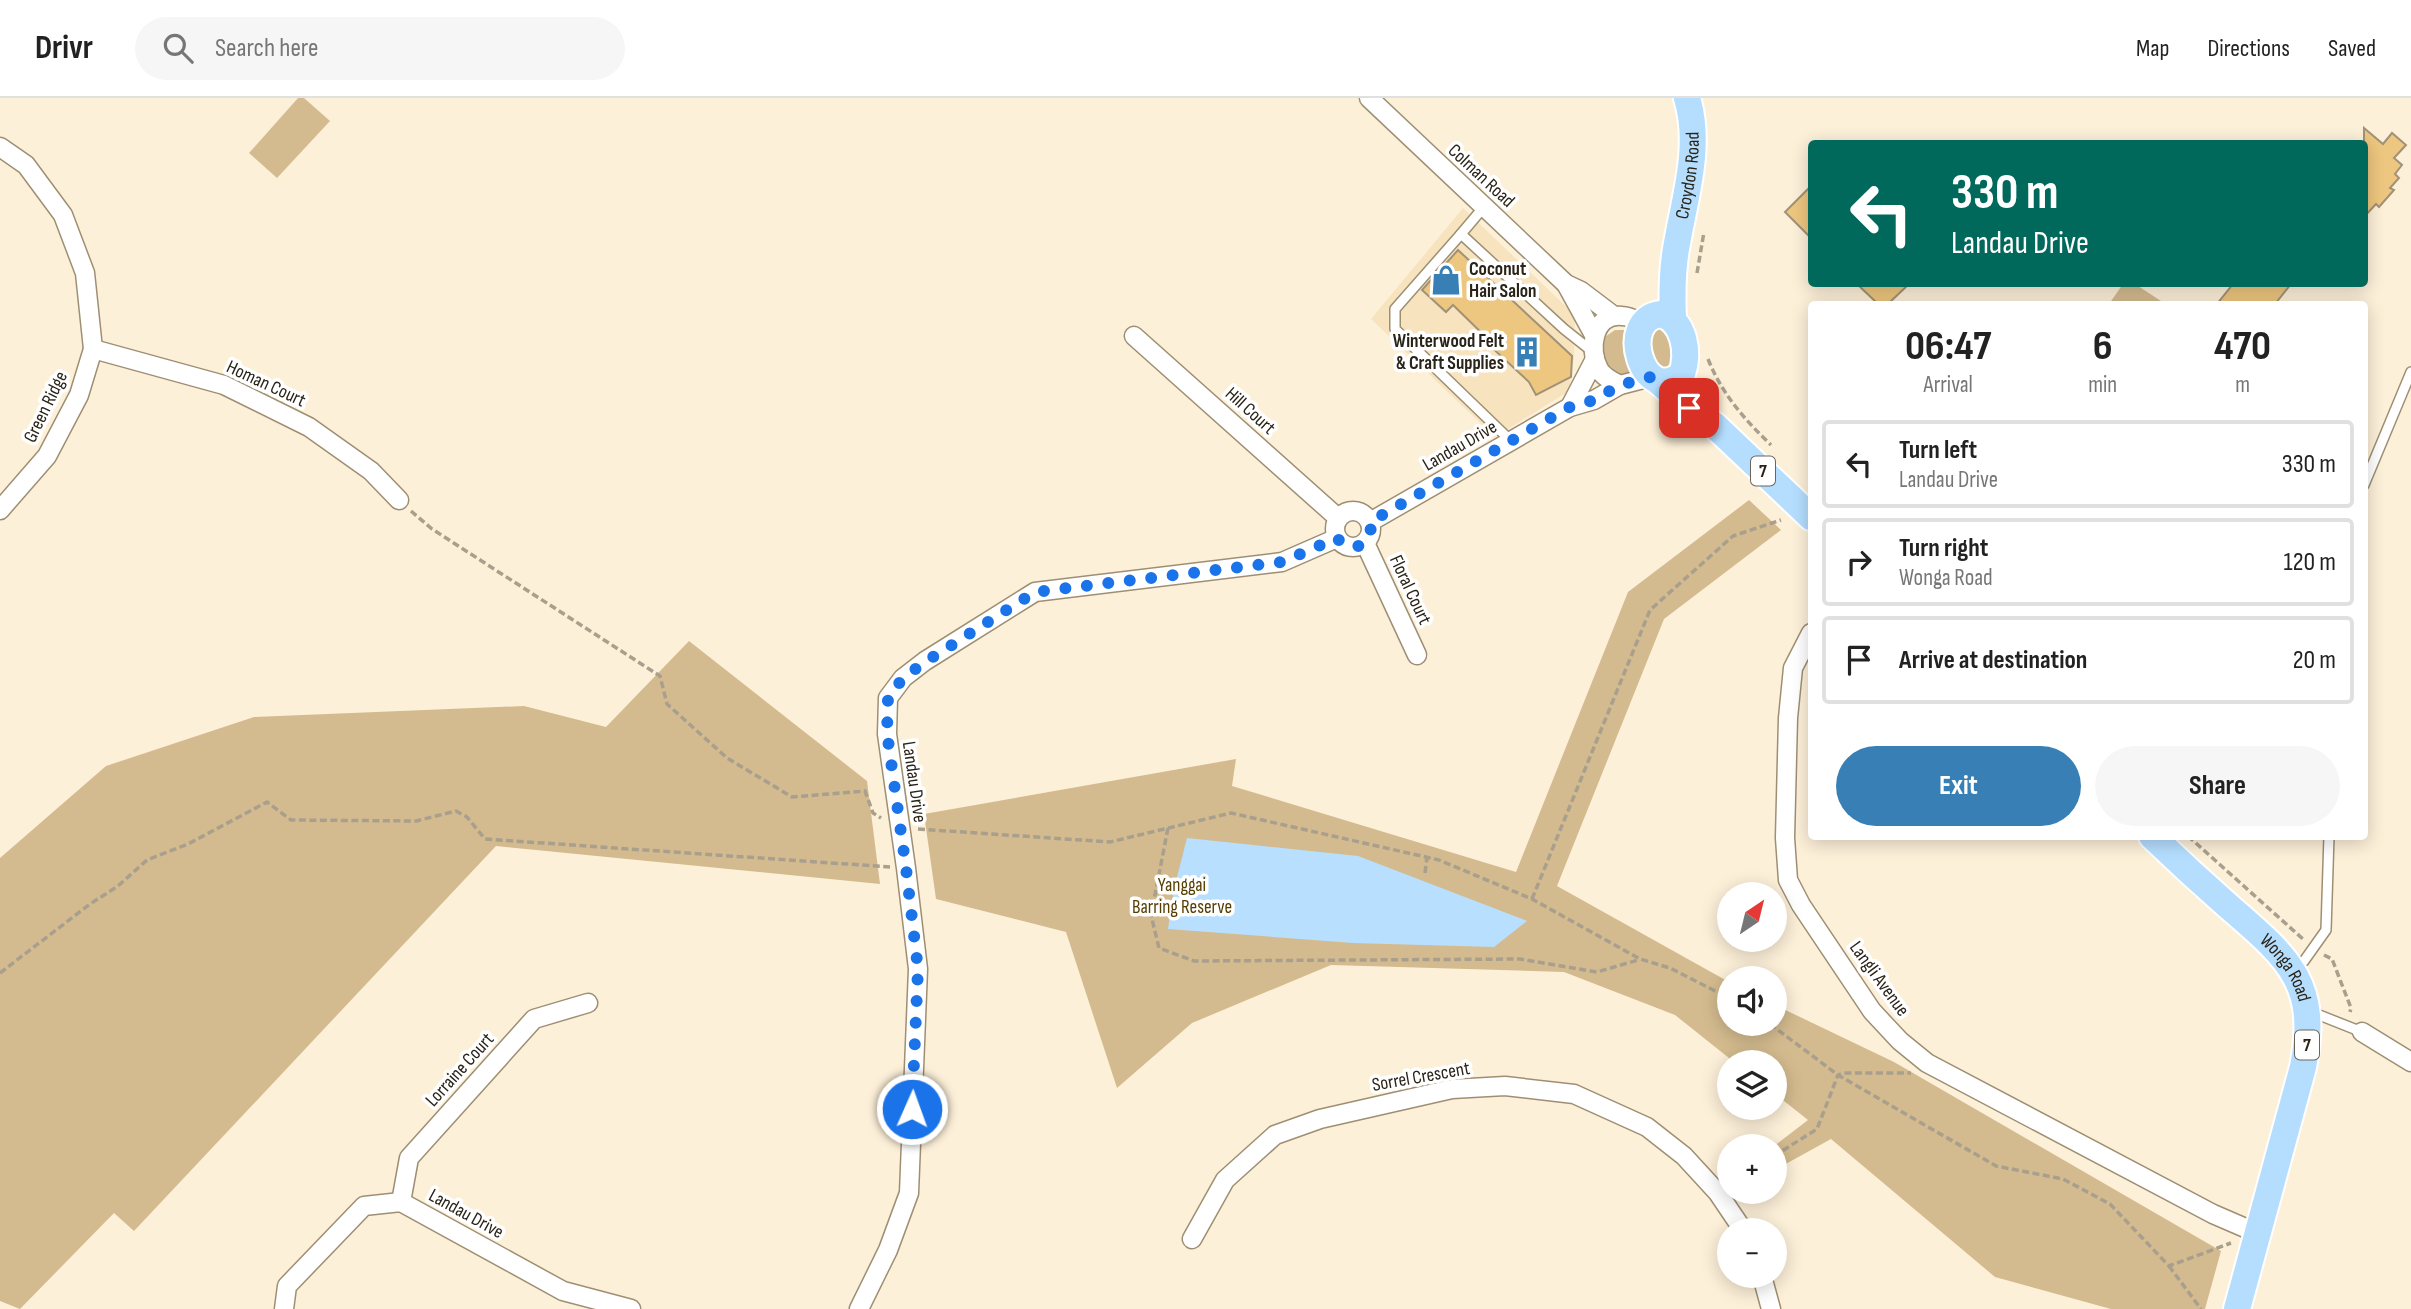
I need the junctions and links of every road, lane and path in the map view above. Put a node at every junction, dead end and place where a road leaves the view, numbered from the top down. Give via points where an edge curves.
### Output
1 (1369, 98) edge
2 (1687, 98) edge
3 (0, 147) edge
4 (1483, 208) junction
5 (1705, 224) dead end
6 (1461, 234) junction
7 (1697, 277) dead end
8 (1566, 284) junction
9 (1614, 316) junction
10 (1655, 320) junction
11 (1134, 335) dead end
12 (93, 349) junction
13 (1594, 349) junction
14 (1706, 355) dead end
15 (1684, 369) junction
16 (2411, 372) edge
17 (1655, 379) junction
18 (1620, 385) junction
19 (1570, 407) junction
20 (1714, 425) junction
21 (1511, 441) junction
22 (1775, 449) dead end
23 (2368, 475) edge
24 (399, 500) joint
25 (0, 510) edge
26 (1805, 511) edge
27 (1338, 518) junction
28 (1370, 522) junction
29 (1337, 538) junction
30 (1364, 544) junction
31 (1808, 639) edge
32 (1418, 655) dead end
33 (900, 828) junction
34 (1168, 828) junction
35 (2156, 840) edge
36 (2329, 840) edge
37 (1427, 857) junction
38 (906, 868) junction
39 (1425, 873) dead end
40 (1532, 899) junction
41 (1640, 959) junction
42 (2293, 970) junction
43 (0, 973) edge
44 (1717, 992) edge
45 (589, 1003) dead end
46 (2308, 1010) junction
47 (2362, 1032) joint
48 (1786, 1036) edge
49 (2411, 1062) edge
50 (1927, 1063) junction
51 (1838, 1075) junction
52 (1787, 1148) edge
53 (401, 1202) junction
54 (1735, 1218) edge
55 (2257, 1233) junction
56 (1192, 1239) dead end
57 (2169, 1266) junction
58 (1765, 1288) edge
59 (284, 1309) edge
60 (631, 1309) edge
61 (859, 1309) edge
62 (1771, 1309) edge
63 (2201, 1309) edge
64 (2237, 1309) edge

1 - 4 street, Colman Road
2 - 10 main road, Croydon Road / 7 via 1692,149 1675,251 1656,291
3 - 12 street via 26,166 62,215 85,273
4 - 6 lane
4 - 8 street, Colman Road
5 - 7 path
6 - 13 lane via 1564,329
6 - 21 lane via 1395,309 1395,329
8 - 9 street, Colman Road
8 - 13 street, Colman Road
9 - 10 street
9 - 13 street via 1601,323
10 - 15 main road, 7 via 1680,328
10 - 17 main road, 7 via 1639,358
11 - 27 street, Hill Court
12 - 24 street, Homan Court via 225,385 309,427 371,471
12 - 25 street, Green Ridge via 79,395 47,456
13 - 18 street, Colman Road via 1603,375
13 - 19 street
14 - 22 path via 1739,413
15 - 17 main road via 1677,379
15 - 20 main road, 7
16 - 23 lane
17 - 18 street, Landau Drive
17 - 20 main road, 7
18 - 19 street, Landau Drive
19 - 21 street, Landau Drive
20 - 26 main road, 7
21 - 28 street, Landau Drive
24 - 33 path via 432,529 660,676 667,704 727,758 792,797 865,792 873,813
26 - 40 path via 1733,536 1650,610
27 - 28 street via 1358,511
27 - 29 street
28 - 30 street via 1371,534
29 - 30 street via 1347,546
29 - 33 street, Landau Drive via 1282,562 1035,592 925,662 903,678 888,698 887,733
30 - 32 street, Floral Court
31 - 50 street, Langli Avenue via 1793,668 1788,718 1788,880 1872,1011
33 - 34 path via 1110,842
33 - 38 street, Landau Drive
34 - 37 path via 1231,813
34 - 41 path via 1151,915 1159,948 1194,961 1520,959 1597,972
35 - 42 main road, Wonga Road / 7 via 2260,933
36 - 42 lane via 2326,930
37 - 39 path
37 - 40 path
38 - 43 path via 485,839 456,811 415,821 291,820 267,802 147,860
38 - 61 street, Landau Drive via 918,969 909,1193 888,1251
40 - 41 path
41 - 44 path via 1670,968
42 - 46 main road, Wonga Road / 7
45 - 53 street, Lorraine Court via 534,1019 409,1158
46 - 47 lane
46 - 55 main road, Wonga Road / 7 via 2303,1067
47 - 49 street
48 - 51 path
50 - 51 path via 1909,1075
50 - 55 street, Langli Avenue
51 - 52 path via 1817,1129
51 - 57 path via 1996,1166 2063,1179 2110,1204
53 - 59 street, Landau Drive via 364,1206 287,1286
53 - 60 street, Landau Drive via 564,1291
54 - 56 street, Sorrel Crescent via 1684,1156 1647,1127 1574,1094 1506,1086 1451,1089 1320,1119 1275,1135 1225,1180
55 - 57 path
55 - 64 main road, Wonga Road / 7
57 - 63 path
58 - 62 street

